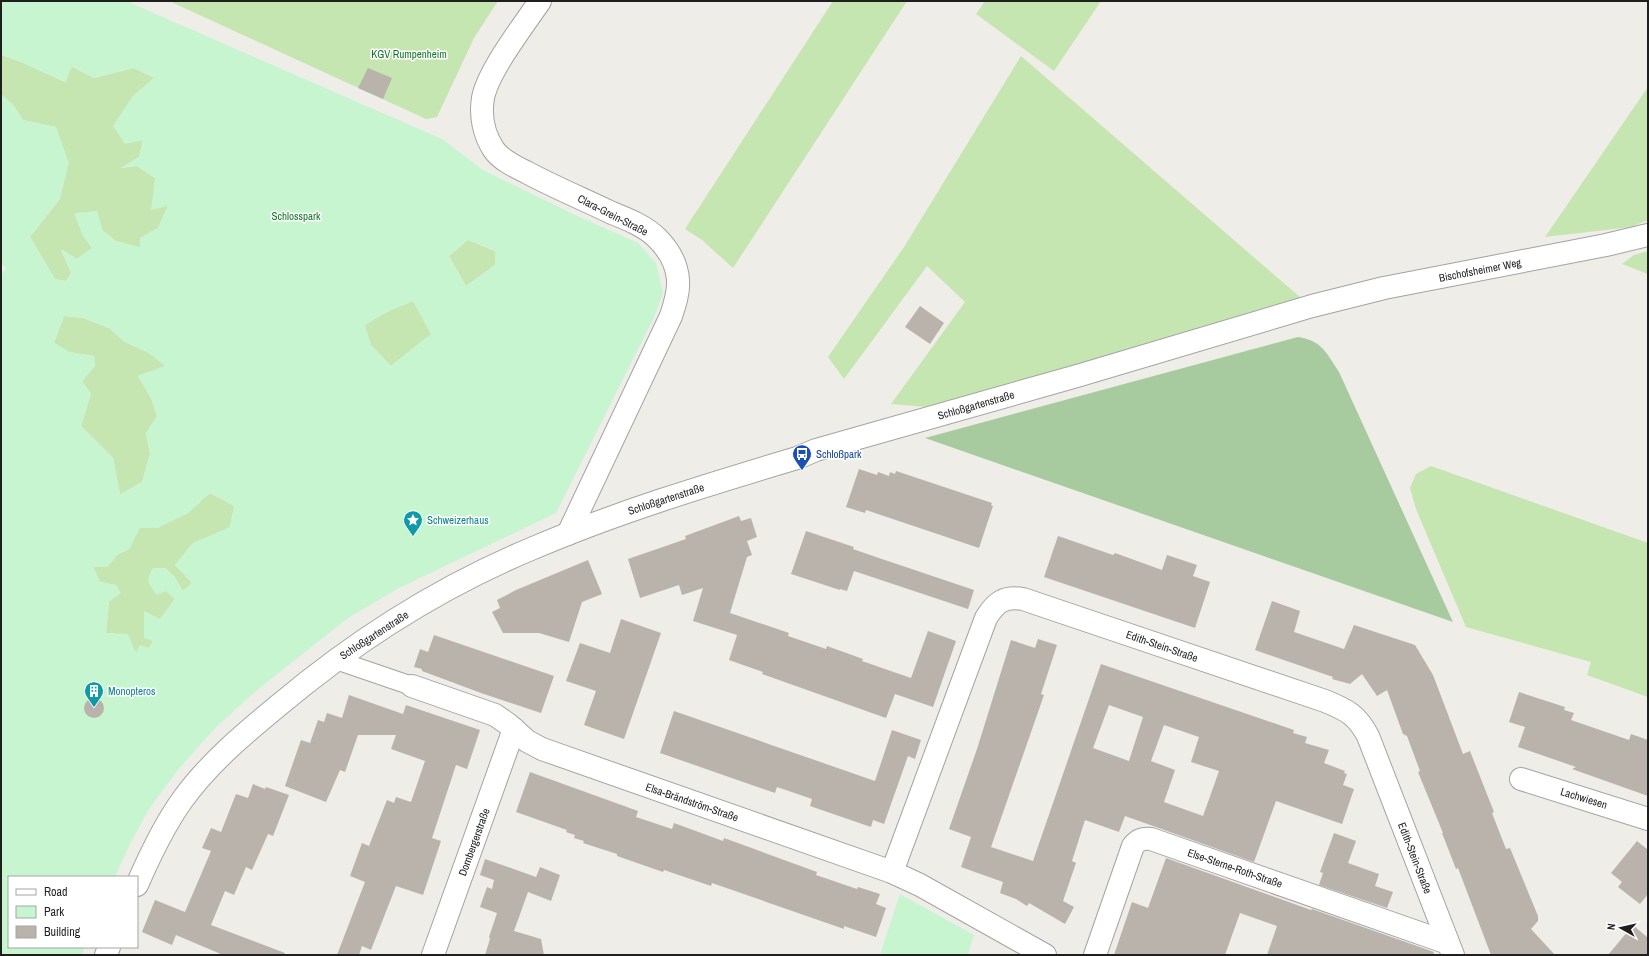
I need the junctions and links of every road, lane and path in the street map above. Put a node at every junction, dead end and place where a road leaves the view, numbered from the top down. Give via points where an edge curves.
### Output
1 (540, 1) edge
2 (1648, 235) edge
3 (1312, 306) joint
4 (568, 534) junction
5 (336, 660) junction
6 (412, 686) joint
7 (514, 729) junction
8 (1521, 779) dead end
9 (1648, 819) edge
10 (892, 872) junction
11 (138, 883) edge
12 (1451, 949) edge
13 (433, 955) edge
14 (1045, 955) edge
15 (1095, 955) edge

1 - 4 street, Clara-Grein-Straße via 488,83 483,105 486,134 495,151 510,163 627,220 656,237 672,258 678,281 677,297 671,316
2 - 3 street, Bischofsheimer Weg via 1384,288
3 - 4 street, Schloßgartenstraße via 816,450 626,511
4 - 5 street, Schloßgartenstraße via 530,549 438,595
5 - 6 street, Elsa-Brändström-Straße
5 - 11 street, Schloßgartenstraße via 264,717 196,782 173,814
6 - 7 street, Elsa-Brändström-Straße via 495,715
7 - 10 street, Elsa-Brändström-Straße via 527,741 542,749
7 - 13 street, Dornbergerstraße
8 - 9 street, Lachwiesen
10 - 12 street, Edith-Stein-Straße via 986,618 993,606 1011,597 1325,701 1355,716 1368,736
10 - 14 street, Elsa-Brändström-Straße
12 - 15 street, Else-Sterne-Roth-Straße via 1143,838 1133,846

